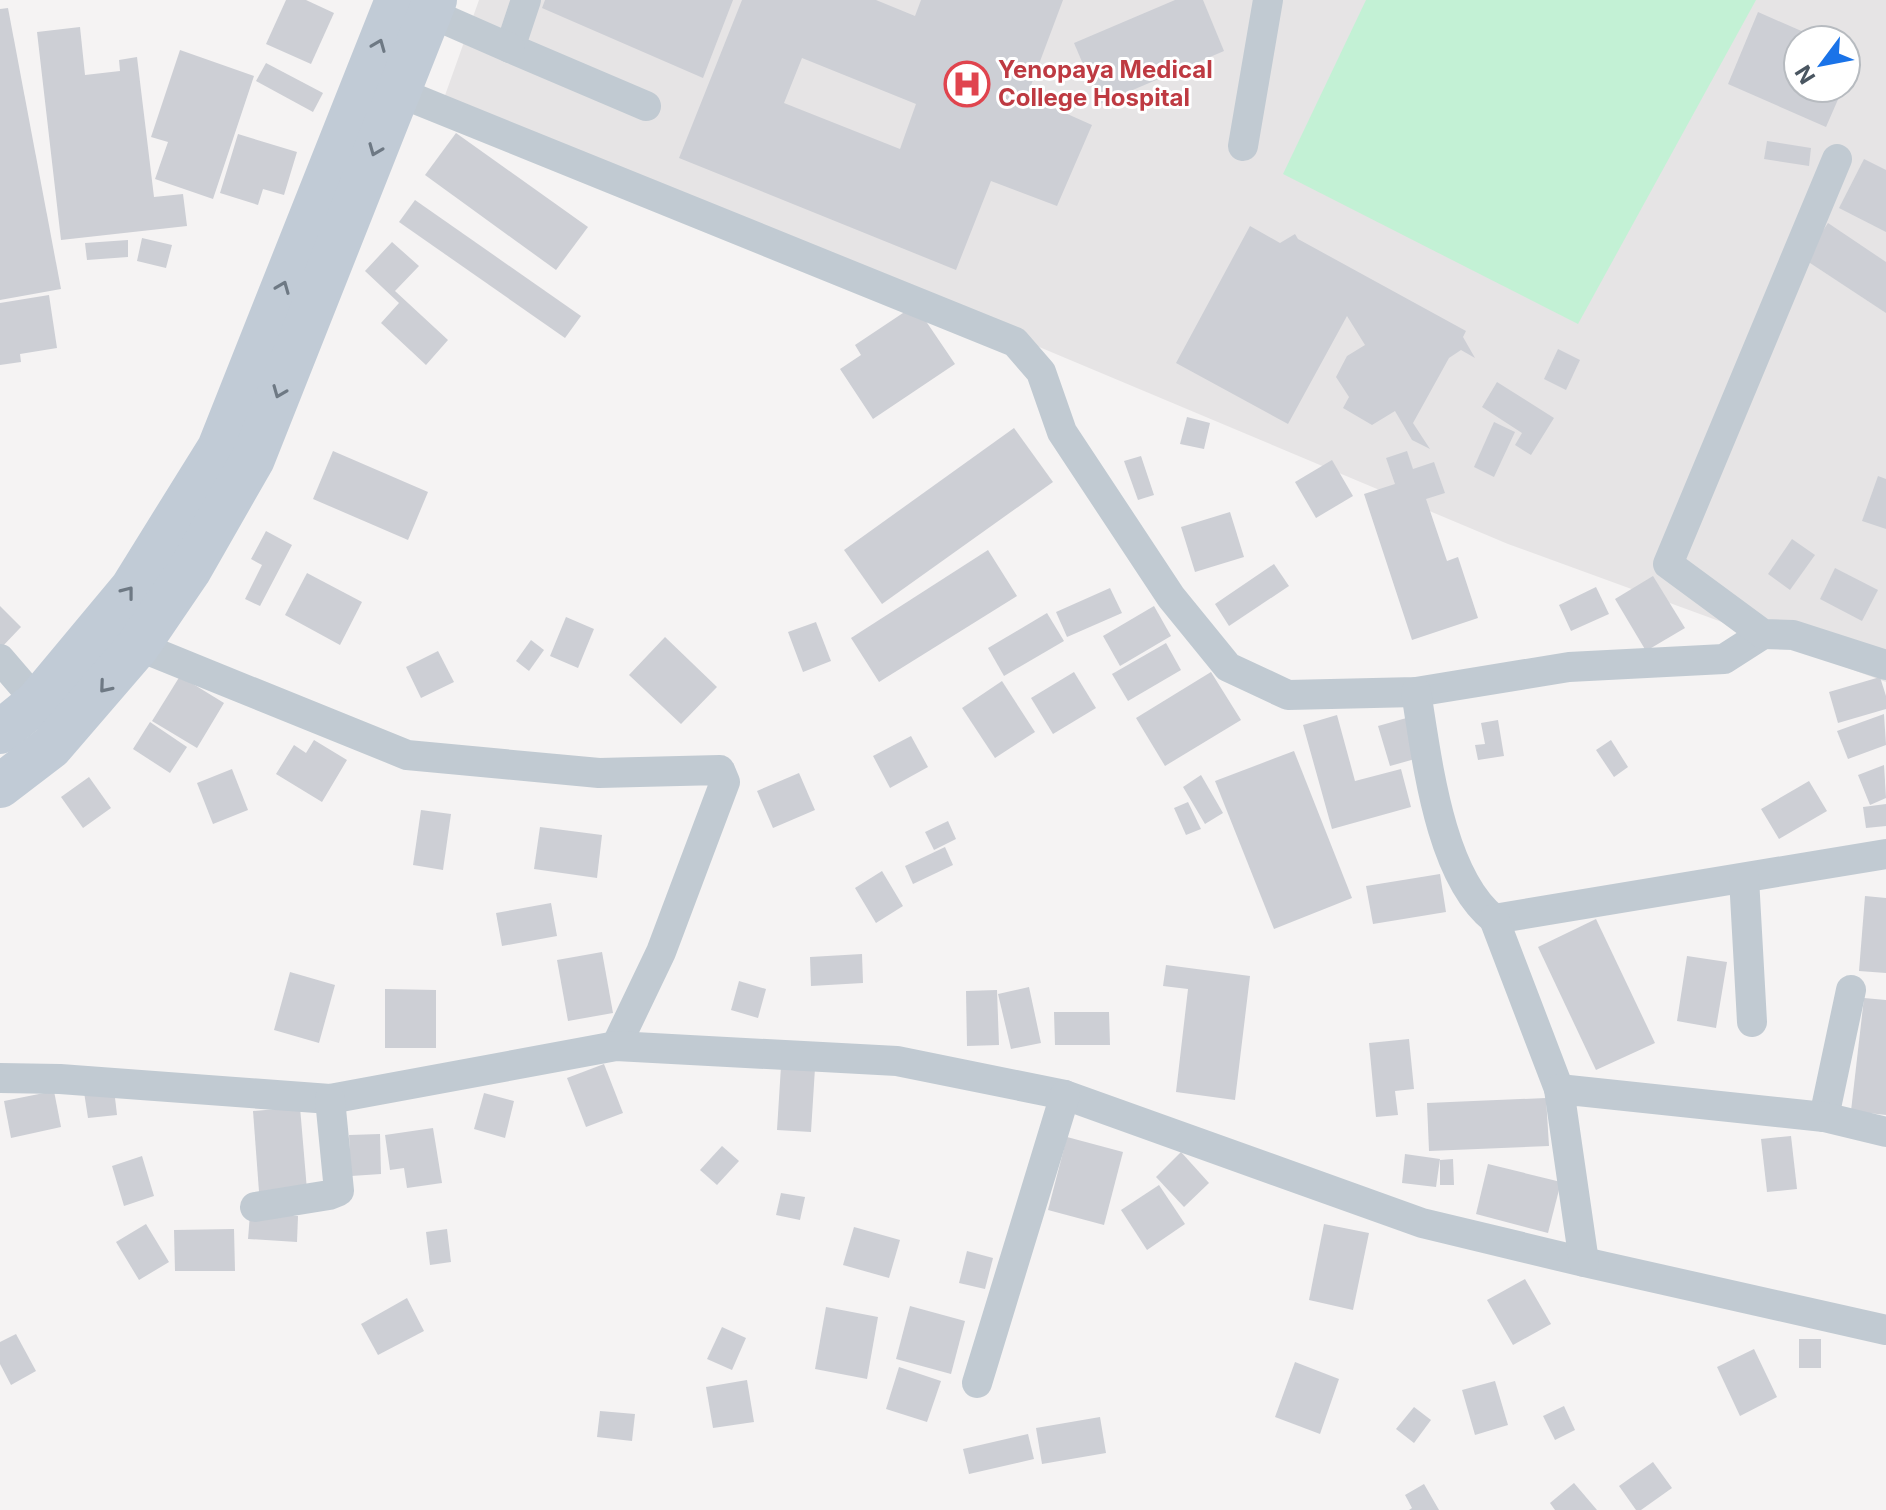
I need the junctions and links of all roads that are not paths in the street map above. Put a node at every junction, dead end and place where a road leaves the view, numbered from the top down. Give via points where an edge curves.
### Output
1 (526, 0) edge
2 (1268, 0) edge
3 (421, 4) edge
4 (510, 48) junction
5 (398, 92) junction
6 (646, 106) dead end
7 (1243, 146) dead end
8 (1837, 159) dead end
9 (1763, 634) junction
10 (138, 646) junction
11 (0, 659) edge
12 (1886, 665) edge
13 (1416, 692) junction
14 (37, 702) junction
15 (0, 732) edge
16 (0, 786) edge
17 (1886, 854) edge
18 (1744, 878) junction
19 (1494, 919) junction
20 (1851, 990) dead end
21 (1752, 1022) dead end
22 (616, 1046) junction
23 (0, 1078) edge
24 (1559, 1089) junction
25 (1065, 1095) junction
26 (330, 1099) junction
27 (1824, 1117) junction
28 (1886, 1132) edge
29 (255, 1207) dead end
30 (1584, 1262) junction
31 (1886, 1330) edge
32 (977, 1383) dead end

1 - 4 street
2 - 7 street
3 - 4 street
3 - 5 main road
14 -> 3 main road via 132,588 219,448
4 - 6 street
5 -> 10 main road via 253,459 189,571
5 - 13 street via 1015,342 1041,372 1062,432 1171,597 1228,667 1288,695
8 - 9 street via 1668,564
9 - 12 street via 1793,635
9 - 13 street via 1724,659 1569,667
10 -> 16 main road via 51,747
10 - 22 street via 407,755 599,773 720,770 725,782 661,952
11 - 14 street
13 - 19 street via 1441,824 1464,883
14 - 15 main road
17 - 18 street
18 - 19 street
18 - 21 street
19 - 24 street
20 - 27 street
22 - 25 street via 897,1061
22 - 26 street
23 - 26 street
24 - 27 street
24 - 30 street
25 - 30 street via 1422,1223
25 - 32 street
26 - 29 street via 339,1191
27 - 28 street
30 - 31 street

